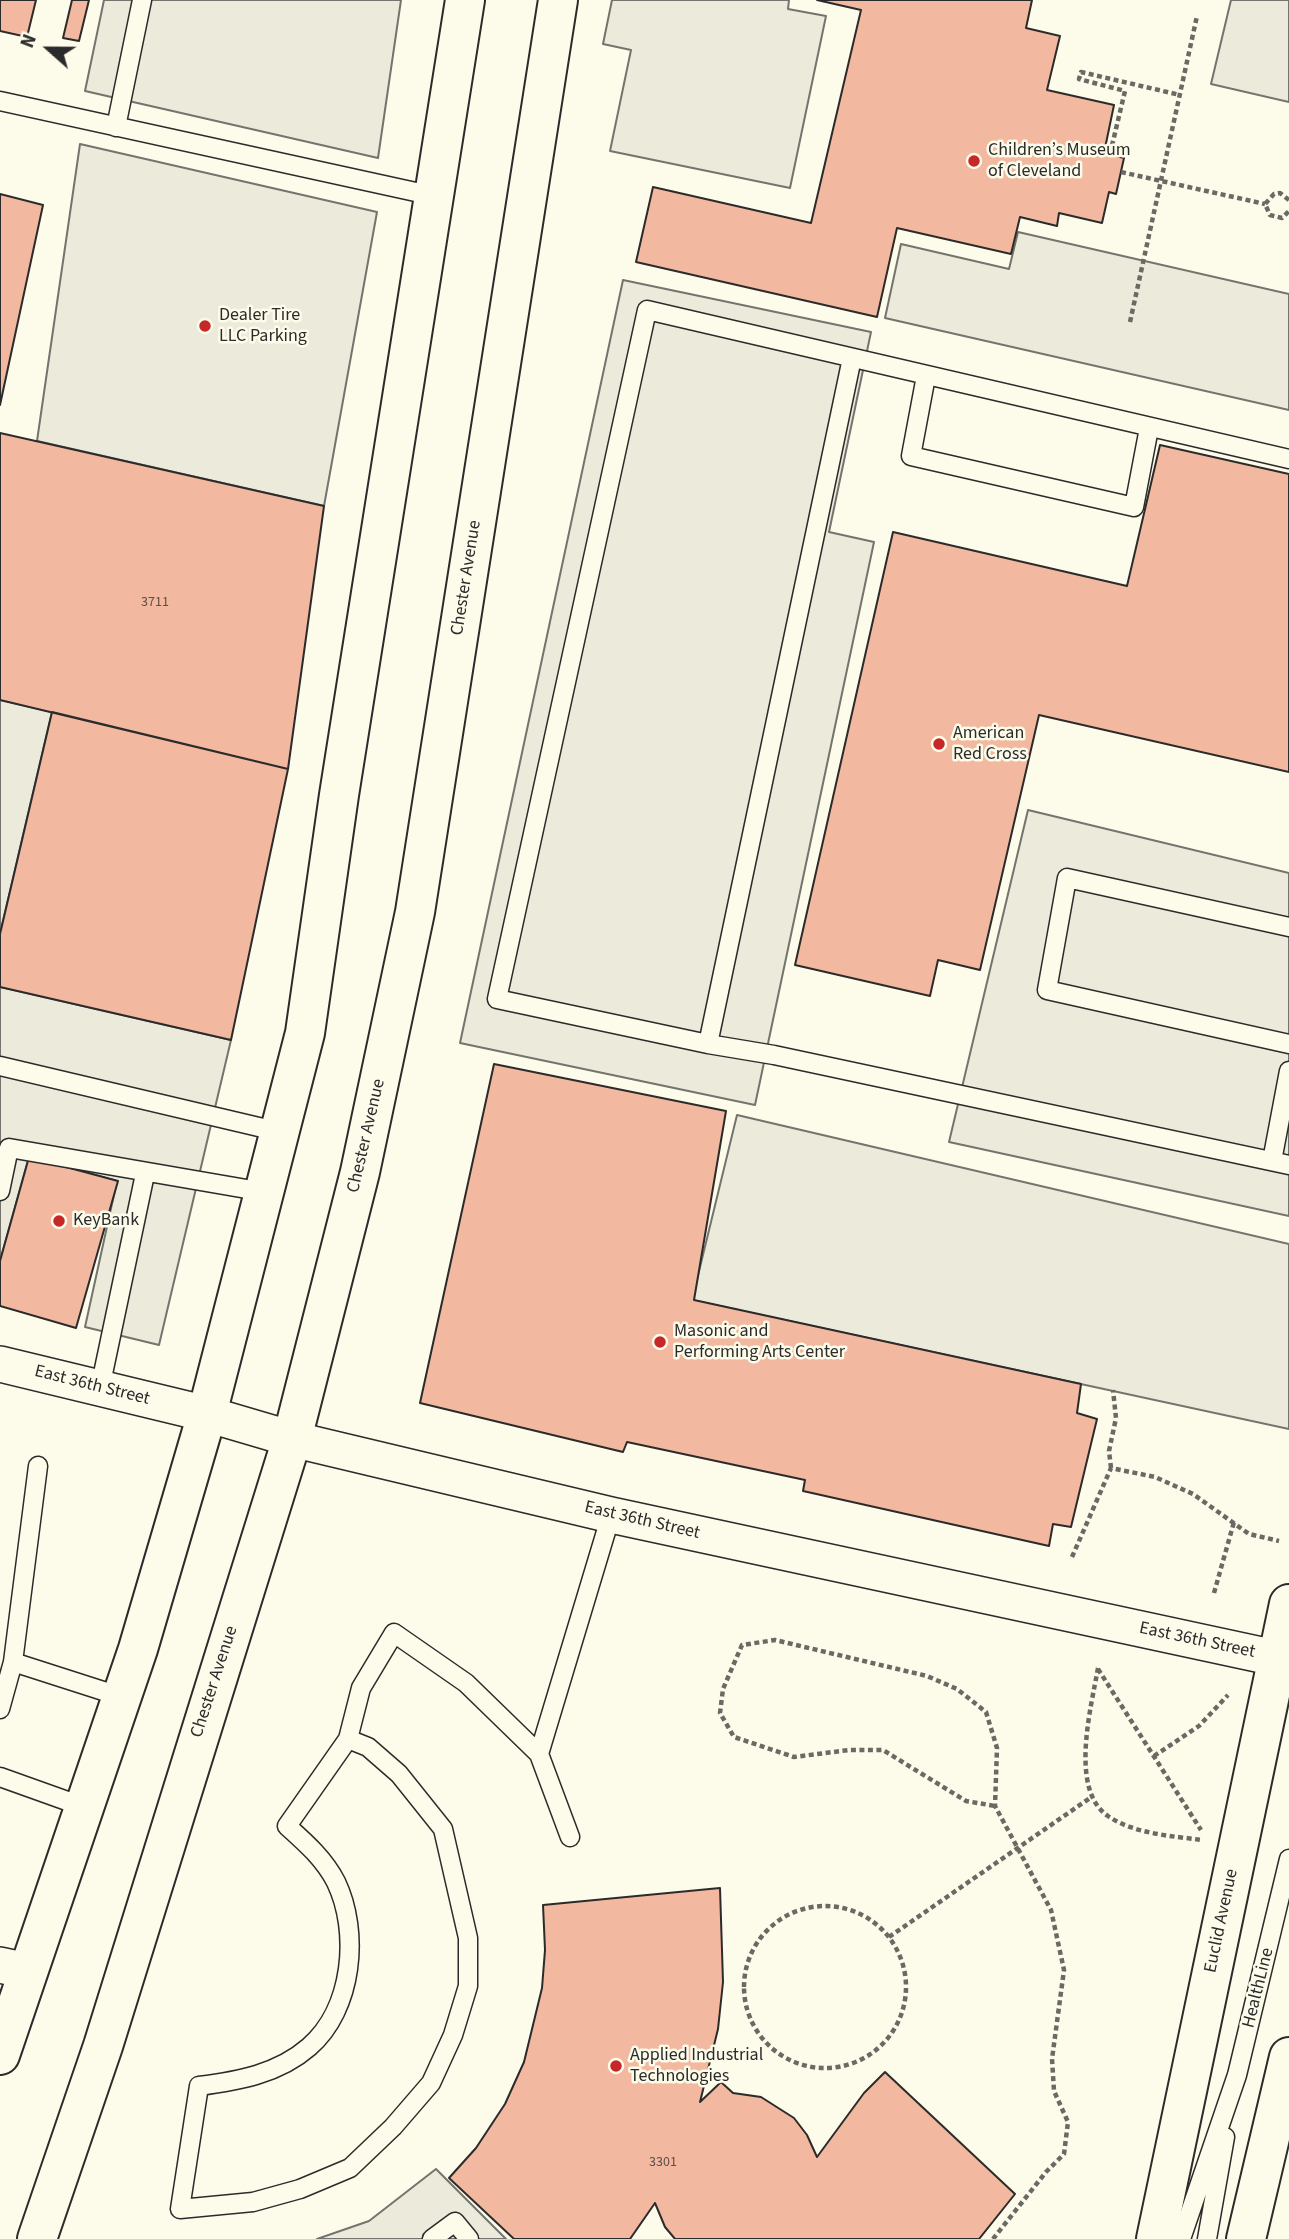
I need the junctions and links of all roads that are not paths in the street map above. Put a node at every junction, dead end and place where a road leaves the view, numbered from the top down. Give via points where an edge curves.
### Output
1 (142, 0) edge
2 (465, 0) edge
3 (558, 0) edge
4 (0, 101) edge
5 (116, 127) junction
6 (434, 196) junction
7 (852, 358) junction
8 (926, 376) junction
9 (1149, 428) junction
10 (1289, 459) edge
11 (1289, 927) edge
12 (708, 1044) junction
13 (1289, 1044) edge
14 (0, 1066) edge
15 (1289, 1071) edge
16 (280, 1132) junction
17 (1280, 1163) edge
18 (145, 1174) junction
19 (0, 1191) edge
20 (264, 1192) junction
21 (0, 1364) edge
22 (100, 1388) junction
23 (207, 1414) junction
24 (292, 1439) junction
25 (38, 1466) dead end
26 (611, 1515) junction
27 (1289, 1604) edge
28 (1283, 1659) edge
29 (13, 1662) junction
30 (121, 1697) junction
31 (0, 1709) edge
32 (348, 1739) junction
33 (539, 1754) junction
34 (0, 1777) edge
35 (84, 1807) junction
36 (570, 1837) dead end
37 (1289, 1859) edge
38 (14, 1968) edge
39 (0, 2055) edge
40 (1289, 2057) edge
41 (1237, 2075) junction
42 (37, 2239) edge
43 (432, 2239) edge
44 (469, 2239) edge
45 (1156, 2239) edge
46 (1181, 2239) edge
47 (1207, 2239) edge
48 (1246, 2239) edge

1 - 5 lane
2 - 6 main road
3 - 24 main road, Chester Avenue via 415,912 360,1172
4 - 5 lane
5 - 6 lane
6 - 16 main road via 305,1032
7 - 8 lane
7 - 12 lane
7 - 12 lane via 648,310 497,999
8 - 9 lane
8 - 9 lane via 911,456 1134,507
9 - 10 lane
11 - 13 lane via 1067,878 1047,990
12 - 17 lane
14 - 16 lane
15 - 17 lane
16 - 20 main road
18 - 19 lane via 9,1148
18 - 20 lane
18 - 22 lane
20 - 23 main road
21 - 22 street, East 36th Street
22 - 23 street, East 36th Street
23 - 24 street, East 36th Street
23 - 30 main road
24 - 26 street, East 36th Street
24 - 42 main road, Chester Avenue via 103,2046
25 - 29 lane
26 - 28 street, East 36th Street
26 - 33 lane
27 - 28 main road, Euclid Avenue
28 - 45 main road, Euclid Avenue
29 - 30 lane
29 - 31 lane
30 - 35 main road
32 - 32 lane via 287,1826 318,1854 346,1907 350,1939 346,1984 332,2017 309,2047 269,2071 199,2086 180,2209 253,2202 350,2168 431,2083 453,2035 468,1986 468,1938 443,1829 399,1774 368,1747
32 - 33 lane via 361,1688 394,1633 466,1683
33 - 36 lane
34 - 35 lane
35 - 38 main road
37 - 41 lane, HealthLine
38 - 39 main road
40 - 48 main road
41 - 46 lane, HealthLine
41 - 47 lane, HealthLine
43 - 44 lane via 455,2222

